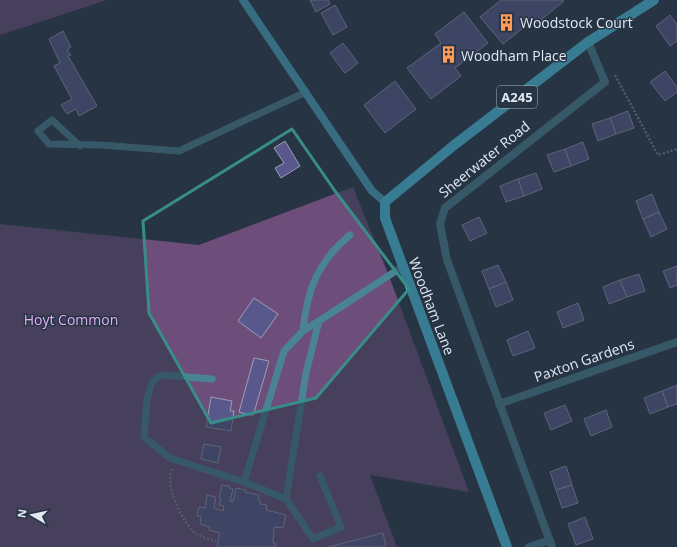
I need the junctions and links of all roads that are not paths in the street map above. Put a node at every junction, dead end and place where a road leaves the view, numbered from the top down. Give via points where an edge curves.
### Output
1 (242, 0) edge
2 (654, 0) edge
3 (588, 42) junction
4 (306, 92) junction
5 (80, 146) junction
6 (385, 202) junction
7 (350, 235) dead end
8 (402, 267) junction
9 (319, 321) junction
10 (303, 331) junction
11 (677, 342) edge
12 (212, 379) dead end
13 (499, 404) junction
14 (320, 476) dead end
15 (244, 482) junction
16 (286, 499) junction
17 (551, 544) edge
18 (508, 547) edge
19 (529, 547) edge

1 - 4 main road
2 - 3 main road, Sheerwater Road / A245
3 - 6 main road, Sheerwater Road / A245
3 - 13 street, Sheerwater Road via 605,82 445,208 440,224 447,260
4 - 5 lane via 179,151 101,145
4 - 6 main road via 372,191
5 - 5 lane via 52,120 38,131 49,144
6 - 8 main road, Woodham Lane via 385,218
7 - 10 lane via 335,248 315,276 305,306
8 - 9 lane
8 - 18 main road, Woodham Lane
9 - 10 lane
9 - 16 lane via 306,373
10 - 15 lane via 284,351
11 - 13 street, Paxton Gardens
12 - 15 lane via 161,375 152,382 147,399 144,437 170,458
13 - 17 street
14 - 16 lane via 341,527 313,539
15 - 16 lane
17 - 19 street

